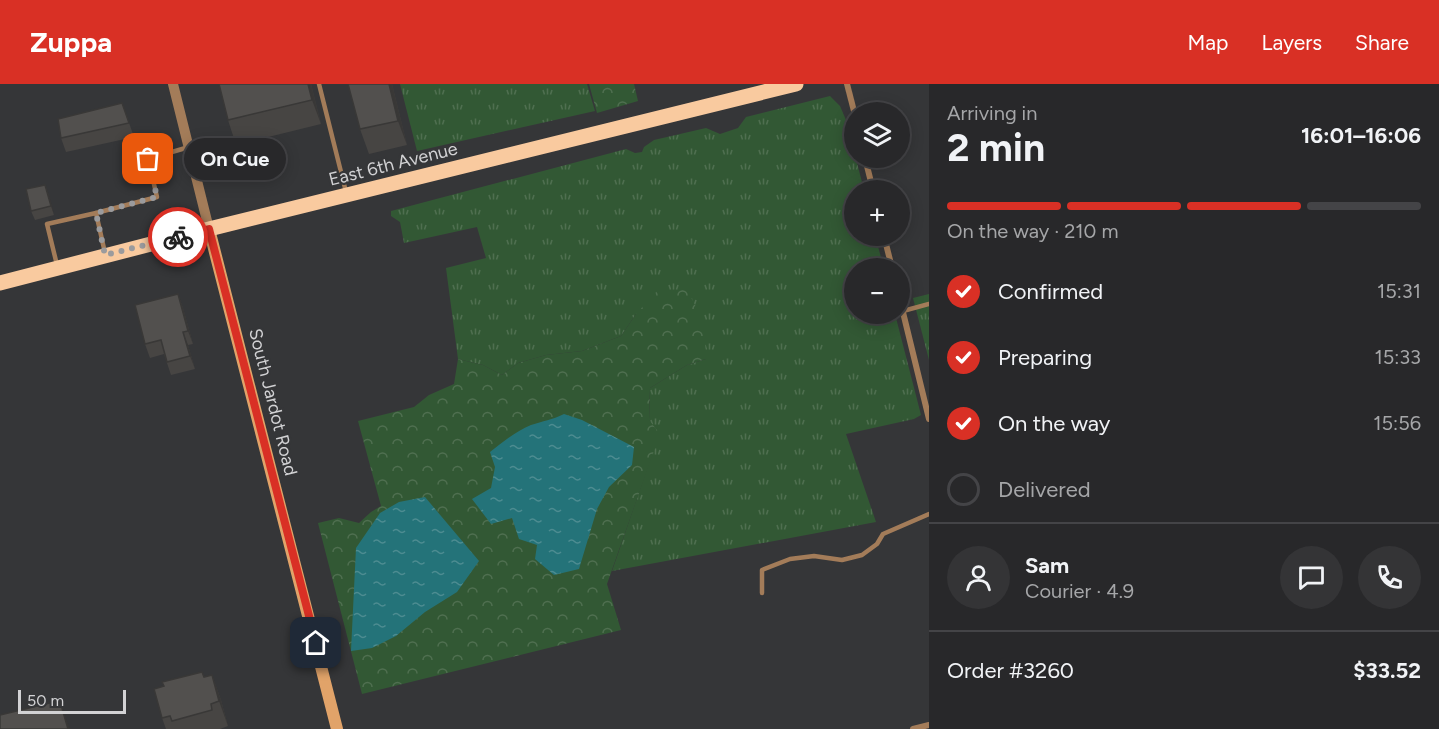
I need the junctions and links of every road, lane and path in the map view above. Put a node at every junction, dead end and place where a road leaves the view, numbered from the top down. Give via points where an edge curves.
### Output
1 (173, 84) edge
2 (319, 84) edge
3 (796, 84) edge
4 (847, 84) edge
5 (852, 102) edge
6 (189, 147) junction
7 (347, 195) junction
8 (96, 213) junction
9 (209, 229) junction
10 (105, 255) junction
11 (57, 268) junction
12 (0, 283) edge
13 (929, 304) edge
14 (910, 309) edge
15 (906, 324) edge
16 (929, 419) edge
17 (929, 514) edge
18 (762, 593) dead end
19 (929, 725) edge
20 (338, 729) edge
21 (913, 729) edge

1 - 6 street, South Jardot Road
2 - 7 lane
3 - 7 main road, East 6th Avenue
4 - 5 street
6 - 8 lane via 148,159 157,197
6 - 9 street, South Jardot Road
7 - 9 main road, East 6th Avenue
8 - 10 lane
8 - 11 lane via 47,224
9 - 10 main road, East 6th Avenue
9 - 20 main road, South Jardot Road
10 - 11 main road, East 6th Avenue
11 - 12 main road, East 6th Avenue
13 - 14 lane
15 - 16 street
17 - 18 lane via 883,534 862,555 842,560 814,556 777,562 762,570
19 - 21 street

